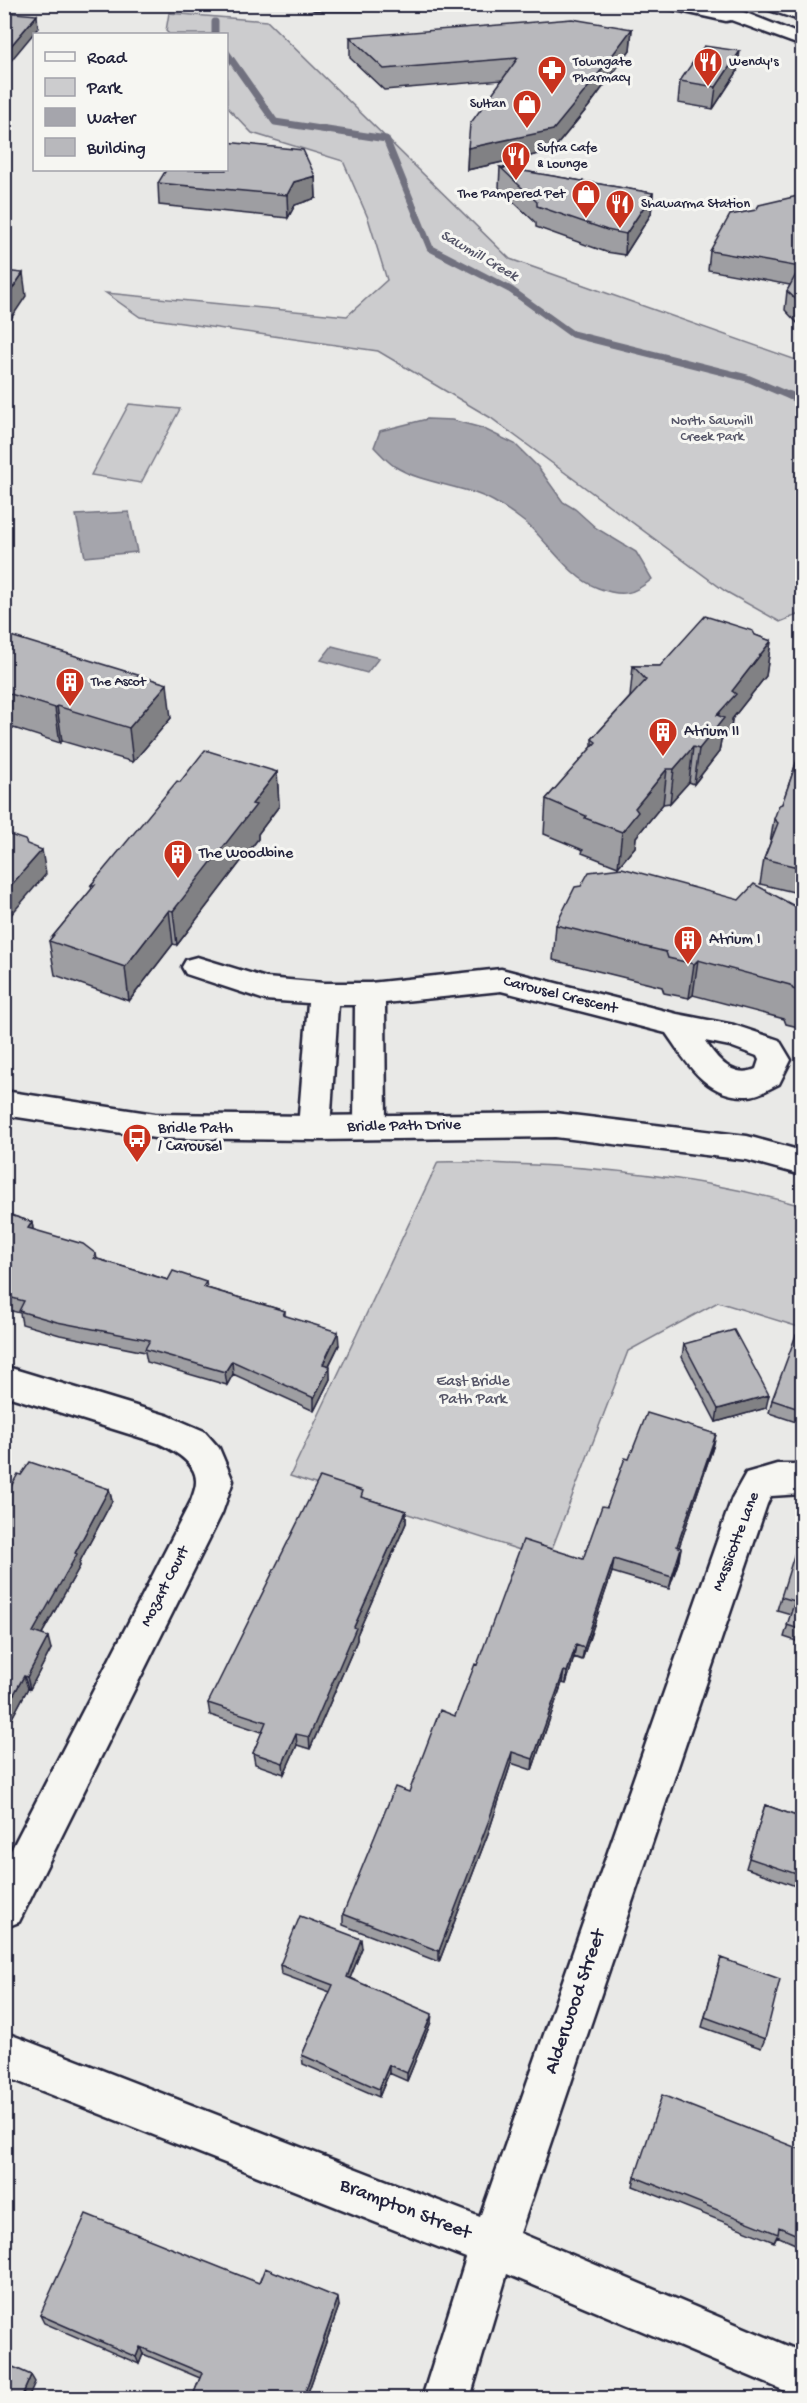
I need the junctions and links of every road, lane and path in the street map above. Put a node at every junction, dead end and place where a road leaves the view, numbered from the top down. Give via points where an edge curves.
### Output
1 (315, 4) edge
2 (439, 4) edge
3 (672, 4) edge
4 (706, 4) edge
5 (769, 4) edge
6 (802, 16) edge
7 (741, 19) junction
8 (802, 41) edge
9 (197, 967) dead end
10 (324, 994) junction
11 (370, 994) junction
12 (677, 1025) dead end
13 (4, 1103) edge
14 (370, 1126) junction
15 (314, 1128) junction
16 (802, 1164) edge
17 (4, 1380) edge
18 (802, 1479) edge
19 (712, 1608) joint
20 (4, 1908) edge
21 (4, 2054) edge
22 (493, 2245) junction
23 (802, 2376) edge
24 (446, 2398) edge

1 - 2 street
3 - 7 street
4 - 7 street
5 - 6 street
7 - 8 street
9 - 10 street, Carousel Crescent via 265,989
10 - 11 street, Carousel Crescent
10 - 15 street
11 - 12 street, Carousel Crescent via 501,980
11 - 14 street
13 - 15 street, Bridle Path Drive via 155,1126
14 - 15 street, Bridle Path Drive
14 - 16 street, Bridle Path Drive via 555,1125 747,1148
17 - 20 street, Mozart Court via 169,1431 191,1442 206,1459 215,1481 209,1502
18 - 19 street, Massicotte Lane via 759,1484 750,1498
19 - 22 street, Alderwood Street
21 - 22 street, Brampton Street
22 - 23 street, Brampton Street
22 - 24 street, Alderwood Street

